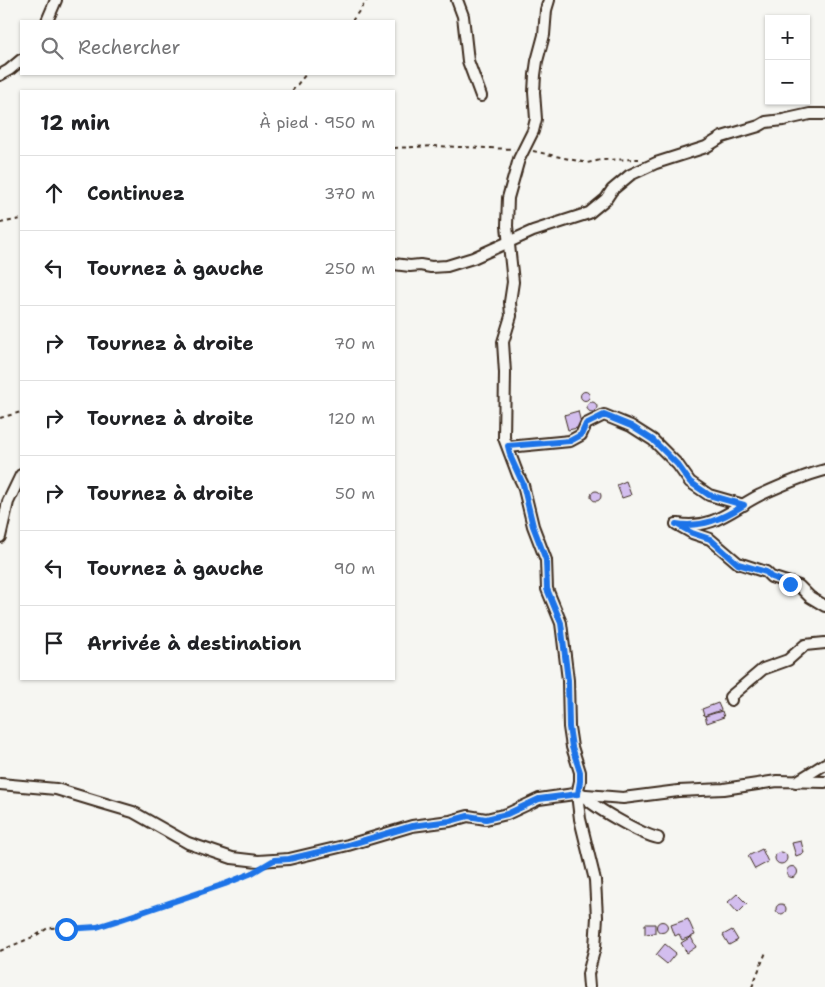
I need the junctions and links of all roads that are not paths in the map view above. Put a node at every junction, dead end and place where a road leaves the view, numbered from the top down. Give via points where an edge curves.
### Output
1 (56, 0) edge
2 (457, 0) edge
3 (549, 0) edge
4 (47, 20) edge
5 (20, 61) edge
6 (0, 75) edge
7 (481, 96) dead end
8 (825, 114) edge
9 (509, 243) junction
10 (395, 264) edge
11 (508, 446) junction
12 (825, 470) edge
13 (20, 477) edge
14 (744, 505) junction
15 (0, 537) edge
16 (825, 606) edge
17 (825, 643) edge
18 (730, 700) dead end
19 (825, 764) edge
20 (796, 782) junction
21 (825, 782) edge
22 (0, 784) edge
23 (580, 794) junction
24 (658, 838) dead end
25 (589, 987) edge

1 - 4 street
2 - 7 street via 463,16 468,61
3 - 9 street via 535,74 536,118 519,159 508,198
5 - 6 street
8 - 9 street via 766,122 656,163 630,175 590,213 533,231
9 - 10 street via 447,266
9 - 11 street via 513,282 511,316 503,342 504,438
11 - 14 street via 570,441 581,435 586,424 604,415 653,440 690,482 709,495
11 - 23 street via 546,560 547,589 561,623 568,680 569,727 580,772
12 - 14 street via 790,481
13 - 15 street via 8,502
14 - 16 street via 717,520 676,524 710,539 738,564 799,586
17 - 18 street via 805,645 788,660 763,669
19 - 20 street
20 - 21 street
20 - 23 street via 623,798
22 - 23 street via 56,789 90,799 133,812 188,843 232,858 258,861 298,857 412,826 468,816 486,819 507,814 539,799
23 - 24 street via 601,810
23 - 25 street via 582,830 595,880 597,917

